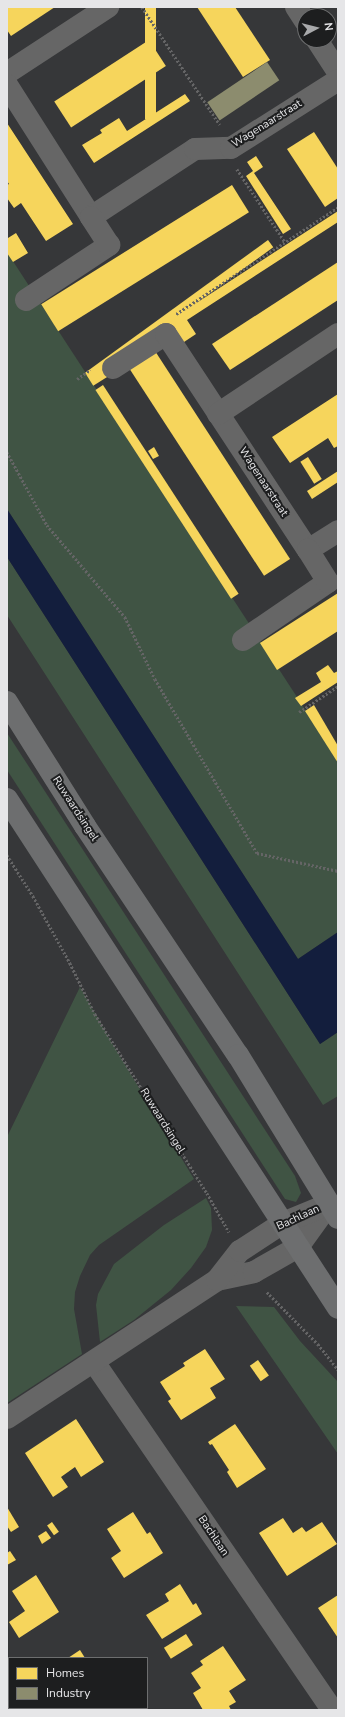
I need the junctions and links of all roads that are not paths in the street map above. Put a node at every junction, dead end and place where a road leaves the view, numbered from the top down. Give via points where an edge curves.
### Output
1 (108, 7) edge
2 (322, 48) edge
3 (338, 72) edge
4 (7, 73) edge
5 (338, 80) edge
6 (7, 84) edge
7 (91, 217) junction
8 (26, 300) dead end
9 (338, 334) edge
10 (104, 367) road end
11 (218, 414) junction
12 (338, 531) edge
13 (308, 550) junction
14 (243, 640) dead end
15 (7, 702) edge
16 (7, 799) edge
17 (334, 1211) edge
18 (283, 1223) junction
19 (298, 1247) junction
20 (217, 1280) junction
21 (338, 1308) edge
22 (94, 1362) junction
23 (7, 1418) edge
24 (332, 1710) edge

1 - 4 street
2 - 3 street
5 - 7 street, Wagenaarstraat via 228,147 195,149
6 - 7 street
7 - 8 street via 109,245
9 - 11 street
10 - 11 street, Wagenaarstraat via 169,325
11 - 13 street, Wagenaarstraat
12 - 13 street
13 - 14 street, Wagenaarstraat via 328,582
15 - 17 main road, Ruwaardsingel via 85,826 238,1055
16 - 18 main road
17 - 18 street, Bachlaan
17 - 19 street, Bachlaan
18 - 19 main road
18 - 20 street, Bachlaan via 240,1251
19 - 20 street, Bachlaan via 254,1272
19 - 21 main road
20 - 22 street, Bachlaan
22 - 23 street, Bachlaan
22 - 24 street, Bachlaan

